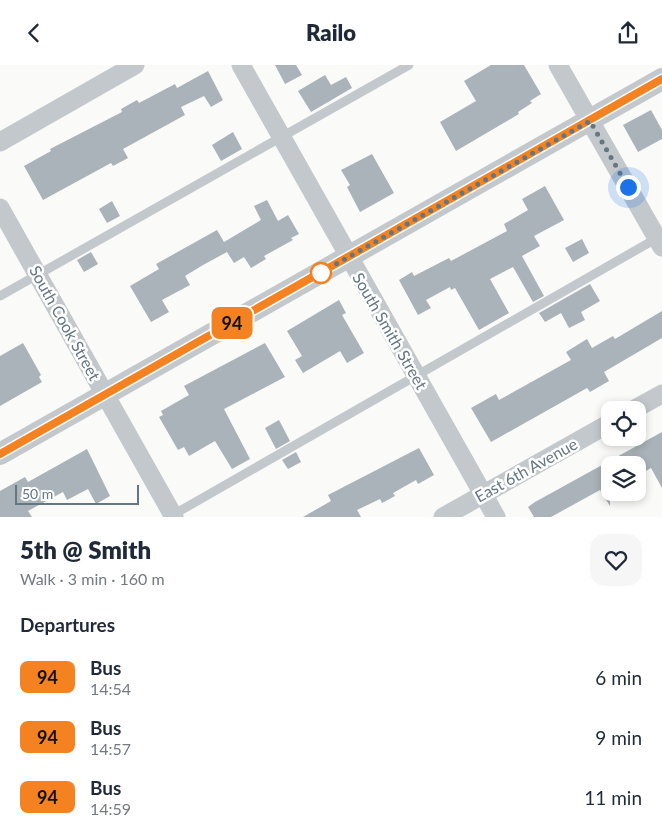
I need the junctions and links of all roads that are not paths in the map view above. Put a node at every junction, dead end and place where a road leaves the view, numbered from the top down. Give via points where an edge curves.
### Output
1 (135, 65) edge
2 (240, 65) edge
3 (409, 65) edge
4 (558, 65) edge
5 (662, 79) edge
6 (590, 121) junction
7 (281, 138) junction
8 (0, 142) edge
9 (0, 208) edge
10 (660, 240) edge
11 (348, 257) junction
12 (37, 275) junction
13 (0, 296) edge
14 (415, 375) junction
15 (662, 394) edge
16 (105, 396) junction
17 (646, 403) edge
18 (601, 428) edge
19 (0, 454) edge
20 (483, 494) junction
21 (172, 516) edge
22 (443, 517) edge
23 (496, 517) edge

1 - 8 street
2 - 7 street, South Smith Street
3 - 7 lane
4 - 6 street
5 - 6 street
6 - 10 street
6 - 11 street
7 - 11 street, South Smith Street
7 - 12 lane
9 - 12 street, South Cook Street
10 - 14 lane
11 - 14 street, South Smith Street
11 - 16 street
12 - 13 lane
12 - 16 street, South Cook Street
14 - 20 street, South Smith Street
14 - 21 lane
15 - 17 street
16 - 19 street
16 - 21 street, South Cook Street
18 - 20 street, East 6th Avenue
20 - 22 street, East 6th Avenue
20 - 23 street, South Smith Street

